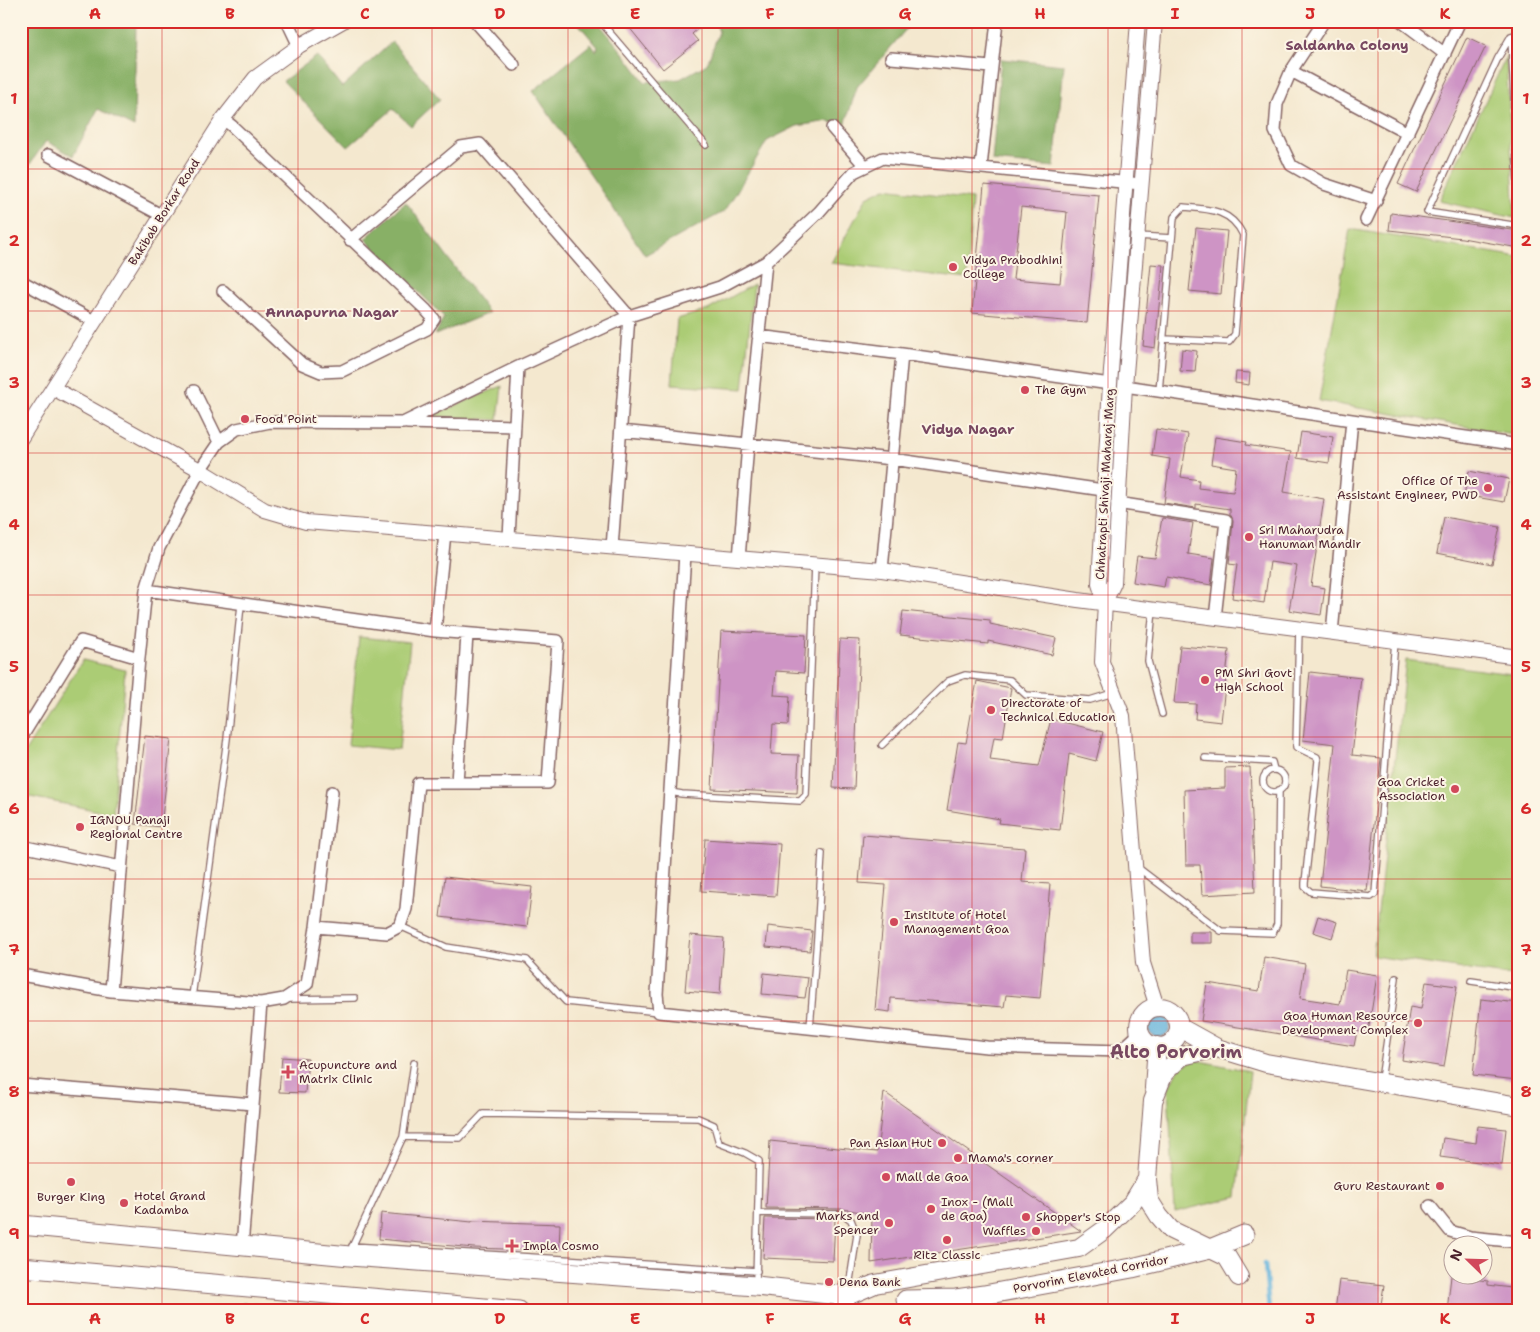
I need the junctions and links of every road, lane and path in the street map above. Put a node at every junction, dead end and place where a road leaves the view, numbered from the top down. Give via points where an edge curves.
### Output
1 (287, 21) edge
2 (343, 21) edge
3 (475, 21) edge
4 (600, 21) edge
5 (997, 21) edge
6 (1138, 21) edge
7 (1155, 21) edge
8 (1324, 21) edge
9 (1401, 21) edge
10 (1460, 21) edge
11 (1519, 34) edge
12 (1511, 36) junction
13 (299, 46) junction
14 (1445, 54) junction
15 (891, 58) dead end
16 (514, 66) dead end
17 (991, 67) junction
18 (1291, 71) junction
19 (223, 119) junction
20 (832, 128) dead end
21 (1408, 133) junction
22 (706, 145) dead end
23 (48, 155) dead end
24 (865, 166) junction
25 (981, 167) junction
26 (1126, 182) junction
27 (1141, 184) junction
28 (1376, 200) junction
29 (1519, 202) edge
30 (163, 216) junction
31 (1366, 220) dead end
32 (1519, 226) edge
33 (1137, 236) junction
34 (1172, 238) junction
35 (350, 240) junction
36 (766, 262) junction
37 (21, 280) edge
38 (223, 291) dead end
39 (629, 316) junction
40 (94, 321) junction
41 (758, 336) junction
42 (1164, 339) junction
43 (902, 354) junction
44 (518, 367) junction
45 (1110, 384) junction
46 (1125, 386) junction
47 (53, 388) junction
48 (194, 391) dead end
49 (1159, 391) junction
50 (1352, 420) junction
51 (403, 423) junction
52 (515, 426) junction
53 (621, 431) junction
54 (21, 438) edge
55 (219, 442) junction
56 (748, 444) junction
57 (1519, 445) edge
58 (892, 459) junction
59 (200, 470) junction
60 (1103, 490) junction
61 (1117, 503) junction
62 (445, 532) junction
63 (509, 538) junction
64 (612, 548) junction
65 (686, 554) junction
66 (739, 559) junction
67 (815, 565) junction
68 (882, 570) junction
69 (146, 590) junction
70 (1105, 602) junction
71 (240, 605) junction
72 (1153, 610) junction
73 (1215, 618) junction
74 (1299, 629) junction
75 (435, 631) junction
76 (1332, 633) junction
77 (467, 635) junction
78 (1396, 641) junction
79 (1519, 657) edge
80 (138, 658) junction
81 (1113, 693) junction
82 (1162, 714) dead end
83 (21, 738) edge
84 (882, 745) dead end
85 (1205, 758) dead end
86 (1274, 770) junction
87 (457, 782) junction
88 (1279, 790) junction
89 (332, 792) dead end
90 (670, 792) junction
91 (21, 846) edge
92 (822, 853) dead end
93 (1136, 866) junction
94 (121, 867) junction
95 (400, 926) junction
96 (316, 927) junction
97 (21, 975) edge
98 (1396, 978) dead end
99 (1471, 981) dead end
100 (1519, 988) edge
101 (111, 990) junction
102 (192, 997) junction
103 (355, 998) dead end
104 (284, 999) junction
105 (261, 1003) junction
106 (1157, 1007) junction
107 (659, 1012) junction
108 (810, 1028) junction
109 (1179, 1028) junction
110 (1140, 1033) junction
111 (1157, 1046) junction
112 (1217, 1048) junction
113 (414, 1063) dead end
114 (1381, 1083) junction
115 (21, 1085) edge
116 (1153, 1101) junction
117 (253, 1104) junction
118 (1519, 1106) edge
119 (403, 1137) junction
120 (1147, 1179) junction
121 (1430, 1206) dead end
122 (758, 1213) junction
123 (21, 1225) edge
124 (1244, 1234) dead end
125 (1519, 1242) edge
126 (242, 1247) junction
127 (1210, 1249) junction
128 (351, 1251) junction
129 (21, 1267) edge
130 (756, 1278) junction
131 (1239, 1278) dead end
132 (847, 1296) junction
133 (906, 1300) dead end
134 (488, 1309) edge
135 (519, 1311) edge

1 - 13 street
2 - 13 street, Bakibab Borkar Road
3 - 16 street
4 - 22 lane
5 - 17 street
6 - 26 street, Chhatrapti Shivaji Maharaj Marg
7 - 27 street, Chhatrapti Shivaji Maharaj Marg
8 - 18 street
9 - 14 street
10 - 14 street
11 - 12 lane
12 - 29 lane
12 - 32 lane via 1427,212
13 - 19 street, Bakibab Borkar Road via 255,78
14 - 21 street
15 - 17 street
17 - 25 street
18 - 21 street
18 - 28 street via 1276,104 1275,131 1291,165 1324,184
19 - 30 street, Bakibab Borkar Road
19 - 35 street
20 - 24 street
21 - 28 street
23 - 30 street
24 - 25 street via 883,158
24 - 36 street via 854,172
25 - 26 street
26 - 27 street
26 - 45 street, Chhatrapti Shivaji Maharaj Marg
27 - 33 street, Chhatrapti Shivaji Maharaj Marg
28 - 31 street
30 - 40 street, Bakibab Borkar Road
33 - 34 lane
33 - 46 street, Chhatrapti Shivaji Maharaj Marg
34 - 42 lane
34 - 42 lane via 1174,217 1183,207 1213,209 1226,215 1239,226 1243,235 1235,334 1229,342
35 - 38 street via 434,319 427,329 342,371 320,372 302,364
35 - 39 street via 461,147 480,144
36 - 39 street via 720,287
36 - 41 street
37 - 40 street
39 - 44 street
39 - 53 street
40 - 47 street, Bakibab Borkar Road
41 - 43 street
41 - 56 street
42 - 49 lane
43 - 45 street
43 - 58 street
44 - 51 street
44 - 52 street
45 - 60 street, Chhatrapti Shivaji Maharaj Marg
46 - 49 street
46 - 61 street, Chhatrapti Shivaji Maharaj Marg
47 - 54 street, Bakibab Borkar Road
47 - 59 street
48 - 55 street
49 - 50 street
50 - 57 street
50 - 76 street
51 - 52 street
51 - 55 street via 270,422 237,429
52 - 63 street
53 - 56 street
53 - 64 street
55 - 59 street
56 - 58 street
56 - 66 street
58 - 60 street
58 - 68 street
59 - 62 street via 265,510 306,522
59 - 69 street via 159,548
60 - 70 street, Chhatrapti Shivaji Maharaj Marg via 1099,584
61 - 70 street, Chhatrapti Shivaji Maharaj Marg via 1114,583
61 - 73 street via 1226,520
62 - 63 street
62 - 75 street
63 - 64 street
64 - 65 street
65 - 66 street
65 - 90 street
66 - 67 street
67 - 68 street
67 - 90 lane via 806,795 800,801
68 - 70 street
69 - 71 street
69 - 80 street
70 - 72 street
70 - 81 street via 1102,662
71 - 75 street
71 - 102 lane via 227,739
72 - 73 street
72 - 82 lane via 1148,661
73 - 74 street
74 - 76 street
74 - 78 lane via 1296,747 1317,757 1318,761 1305,883 1311,892 1371,897 1375,894
75 - 77 street
76 - 78 street
77 - 87 street
77 - 87 street via 558,641 548,782
78 - 79 street
80 - 83 street via 81,641
80 - 94 street
81 - 84 lane via 1090,700 1026,695 1010,680 965,675 948,681
81 - 93 street via 1124,716
85 - 86 lane via 1272,762
86 - 88 lane via 1284,778 1284,785
86 - 88 lane via 1267,773 1263,782 1269,791
87 - 95 street via 418,783 406,909
88 - 93 lane via 1277,924 1273,933 1221,931
89 - 96 street
90 - 107 street via 657,994
91 - 94 street
92 - 108 lane
93 - 106 street via 1143,963
94 - 101 street
95 - 96 street via 387,933
95 - 107 lane via 446,947 527,960 566,1002
96 - 104 street via 307,984
97 - 101 street
98 - 114 lane
99 - 100 lane
101 - 102 street
102 - 105 street
103 - 104 lane
104 - 105 street
105 - 117 street
106 - 109 main road via 1170,1010
106 - 110 main road via 1142,1016
107 - 108 street
108 - 110 street via 987,1047 1120,1051
109 - 111 main road via 1169,1044
109 - 112 main road
110 - 111 main road via 1146,1042
111 - 116 main road
112 - 114 main road via 1266,1064
112 - 116 main road via 1182,1056 1164,1074
113 - 119 lane
114 - 118 main road
115 - 117 street
116 - 120 main road
117 - 126 street
119 - 122 lane via 460,1138 483,1114 698,1118 714,1125 719,1144 759,1161
119 - 128 lane
120 - 127 main road via 1149,1200 1171,1230
120 - 132 main road via 1133,1202 1104,1230 1079,1248 875,1284
121 - 125 street via 1450,1231 1470,1237
122 - 130 lane
122 - 132 lane via 843,1214 851,1220 857,1235
123 - 126 highway
124 - 127 highway, Porvorim Elevated Corridor
126 - 128 highway
127 - 131 main road via 1227,1257
127 - 133 highway, Porvorim Elevated Corridor via 1132,1268 984,1296
128 - 130 highway
129 - 134 highway
130 - 132 highway
134 - 135 highway

